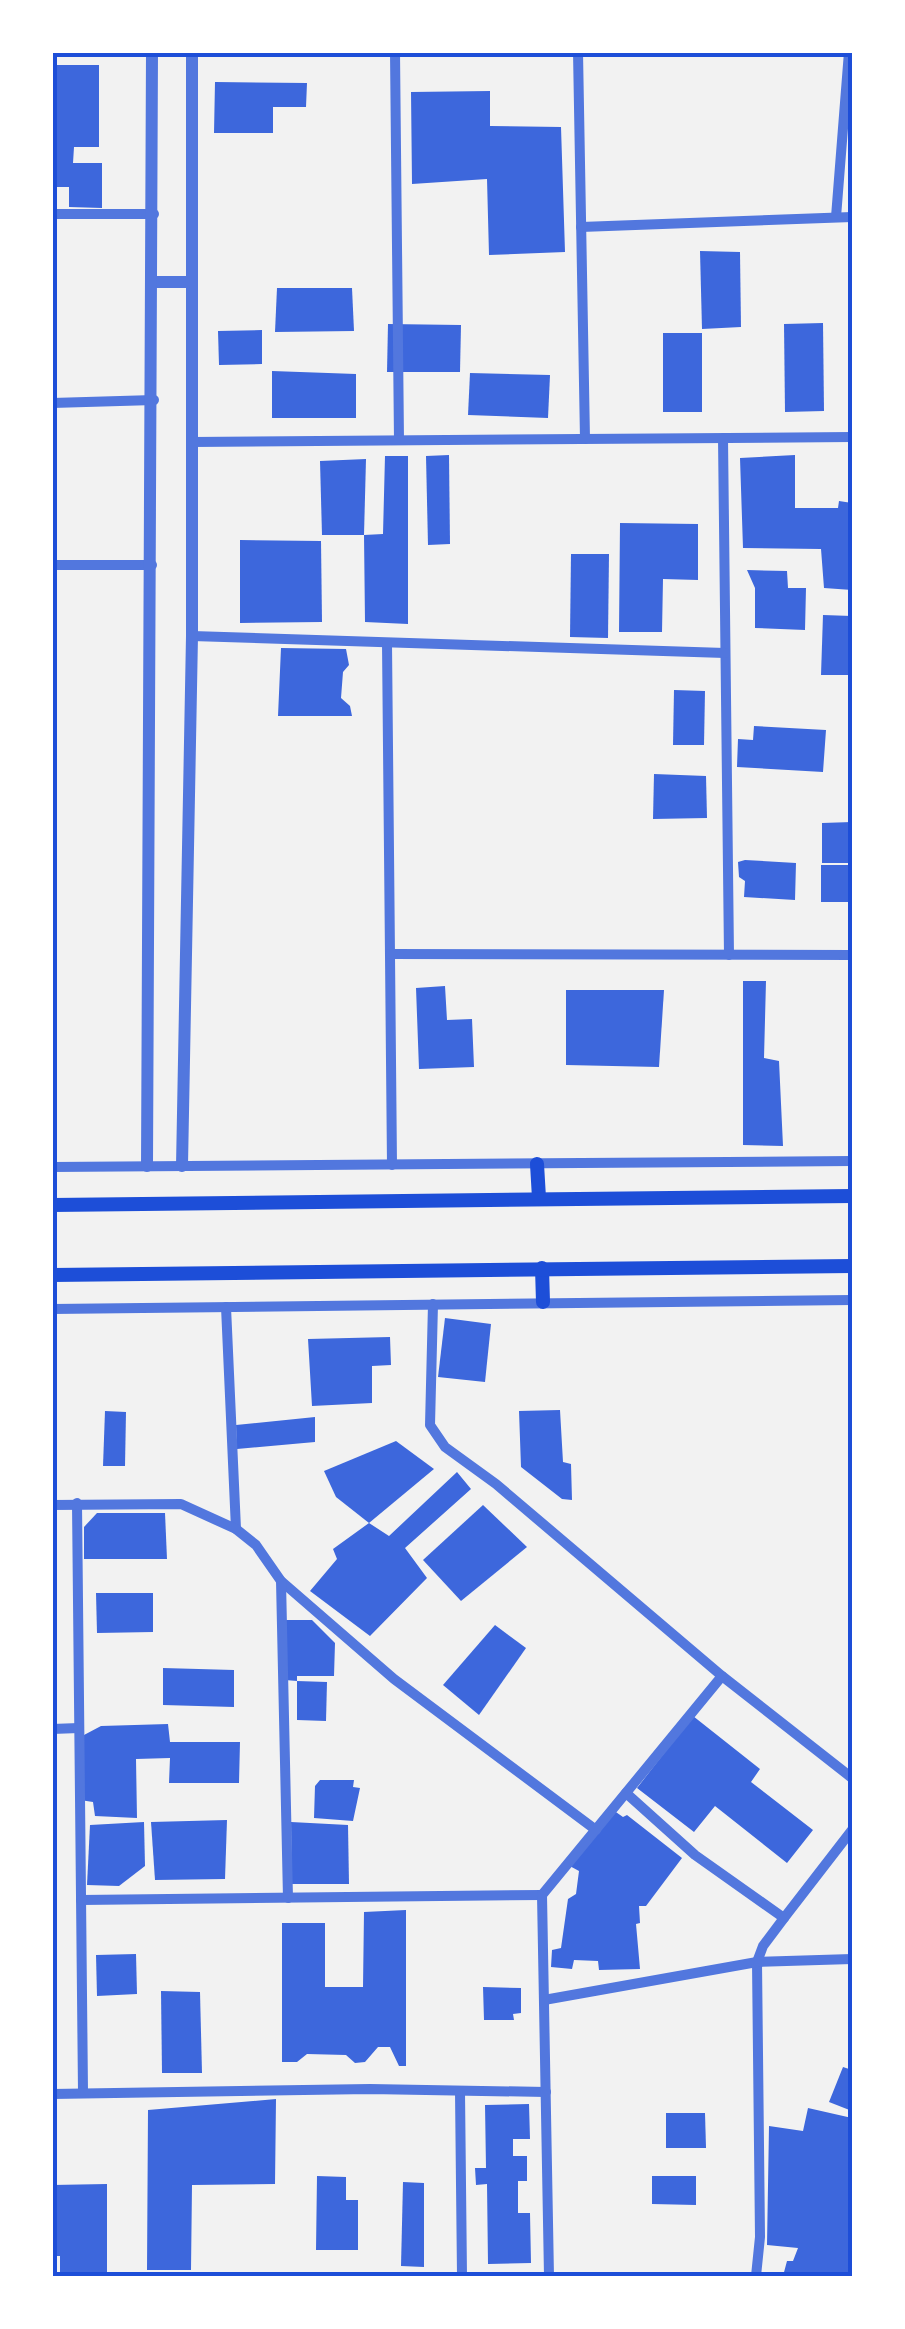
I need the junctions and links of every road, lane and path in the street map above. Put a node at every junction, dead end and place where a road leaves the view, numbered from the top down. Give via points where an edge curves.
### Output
1 (152, 52) edge
2 (192, 52) edge
3 (396, 52) edge
4 (578, 52) edge
5 (850, 52) edge
6 (52, 214) edge
7 (154, 214) junction
8 (836, 217) junction
9 (852, 217) edge
10 (581, 227) junction
11 (154, 282) junction
12 (192, 282) junction
13 (154, 400) junction
14 (52, 403) edge
15 (852, 437) edge
16 (722, 438) junction
17 (584, 439) junction
18 (399, 440) junction
19 (192, 442) junction
20 (52, 565) edge
21 (152, 565) junction
22 (192, 636) junction
23 (388, 642) junction
24 (726, 654) junction
25 (390, 954) junction
26 (729, 955) junction
27 (852, 955) edge
28 (852, 1161) edge
29 (537, 1164) junction
30 (392, 1165) junction
31 (148, 1166) junction
32 (182, 1166) junction
33 (52, 1167) edge
34 (852, 1196) edge
35 (539, 1198) junction
36 (52, 1204) edge
37 (852, 1266) edge
38 (542, 1268) junction
39 (52, 1275) edge
40 (852, 1300) edge
41 (543, 1302) junction
42 (433, 1304) junction
43 (226, 1307) junction
44 (52, 1309) edge
45 (76, 1502) junction
46 (52, 1505) edge
47 (236, 1529) junction
48 (281, 1581) junction
49 (722, 1676) junction
50 (79, 1728) junction
51 (52, 1729) edge
52 (852, 1778) edge
53 (626, 1793) junction
54 (596, 1830) junction
55 (852, 1830) edge
56 (542, 1895) junction
57 (288, 1898) junction
58 (81, 1900) junction
59 (784, 1918) junction
60 (852, 1959) edge
61 (757, 1962) junction
62 (544, 2000) junction
63 (83, 2092) junction
64 (460, 2092) junction
65 (546, 2092) junction
66 (52, 2094) edge
67 (462, 2276) edge
68 (549, 2276) edge
69 (756, 2276) edge

1 - 7 street
2 - 12 street
3 - 18 street
4 - 10 street
5 - 8 street
6 - 7 street
7 - 11 street
8 - 9 street
8 - 10 street
10 - 17 street
11 - 12 street
11 - 13 street
12 - 19 street
13 - 14 street
13 - 21 street
15 - 16 street
16 - 17 street
16 - 24 street
17 - 18 street
18 - 19 street
19 - 22 street
20 - 21 street
21 - 31 street
22 - 23 street
22 - 32 street
23 - 24 street
23 - 25 street
24 - 26 street
25 - 26 street
25 - 30 street
26 - 27 street
28 - 29 street
29 - 30 street
29 - 35 main road
30 - 32 street
31 - 32 street
31 - 33 street
34 - 35 main road
35 - 36 main road
37 - 38 main road
38 - 39 main road
38 - 41 main road
40 - 41 street
41 - 42 street
42 - 43 street
42 - 49 street via 430,1425 445,1447
43 - 44 street
43 - 47 street
45 - 46 street
45 - 47 street via 181,1504
45 - 50 street
47 - 48 street via 256,1544
48 - 54 street via 394,1679
48 - 57 street
49 - 52 street
49 - 53 street
50 - 51 street
50 - 58 street
53 - 54 street
53 - 59 street via 695,1855
54 - 56 street
55 - 59 street
56 - 57 street
56 - 62 street
57 - 58 street
58 - 63 street
59 - 61 street
60 - 61 street
61 - 62 street
61 - 69 street
62 - 65 street
63 - 64 street
63 - 66 street
64 - 65 street
64 - 67 street
65 - 68 street

